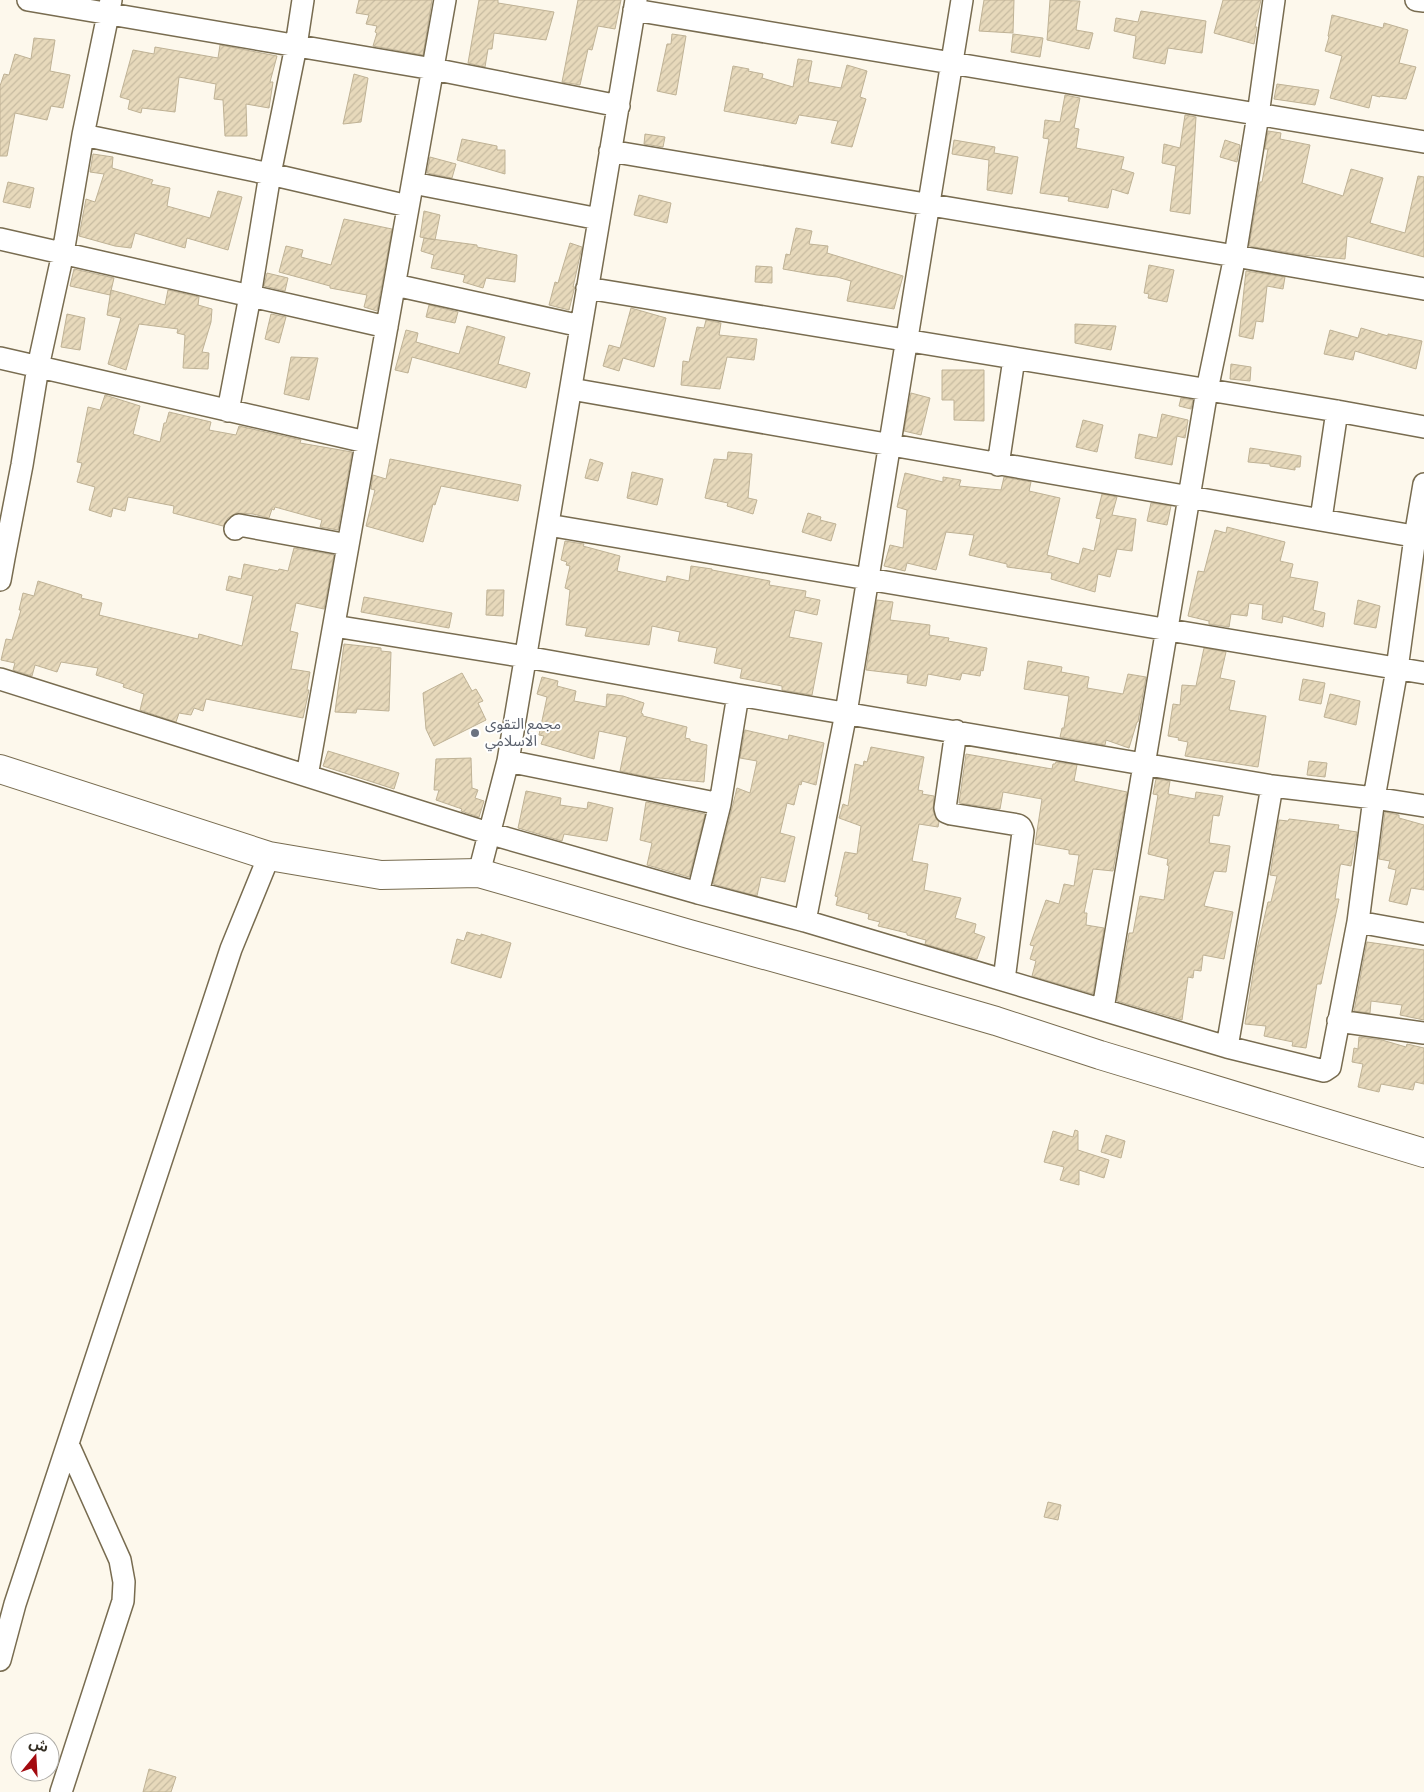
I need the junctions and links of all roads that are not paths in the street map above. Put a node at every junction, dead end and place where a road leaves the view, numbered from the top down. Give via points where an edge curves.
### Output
1 (28, 0) edge
2 (304, 0) edge
3 (445, 0) edge
4 (962, 0) edge
5 (1274, 0) edge
6 (1416, 0) edge
7 (1424, 1) edge
8 (635, 5) edge
9 (110, 7) edge
10 (296, 46) junction
11 (953, 63) junction
12 (433, 70) junction
13 (619, 106) junction
14 (1258, 115) junction
15 (83, 135) junction
16 (1424, 142) edge
17 (610, 152) junction
18 (270, 174) junction
19 (413, 183) junction
20 (928, 204) junction
21 (408, 206) junction
22 (600, 219) junction
23 (0, 239) edge
24 (63, 253) junction
25 (1235, 256) junction
26 (395, 284) junction
27 (588, 288) junction
28 (1424, 289) edge
29 (250, 296) junction
30 (581, 326) junction
31 (387, 327) junction
32 (908, 342) junction
33 (0, 358) edge
34 (1014, 359) junction
35 (38, 367) junction
36 (571, 389) junction
37 (1208, 390) junction
38 (228, 410) junction
39 (1337, 411) junction
40 (1424, 427) edge
41 (366, 442) junction
42 (889, 445) junction
43 (998, 465) junction
44 (1424, 484) edge
45 (1189, 497) junction
46 (1321, 519) junction
47 (548, 525) junction
48 (235, 529) dead end
49 (1419, 538) edge
50 (348, 545) junction
51 (2, 557) edge
52 (868, 579) junction
53 (0, 580) edge
54 (334, 626) junction
55 (1167, 630) junction
56 (526, 657) junction
57 (1397, 669) junction
58 (1424, 673) edge
59 (0, 679) edge
60 (738, 695) junction
61 (846, 713) junction
62 (956, 731) junction
63 (508, 761) junction
64 (1145, 763) junction
65 (0, 769) edge
66 (307, 776) junction
67 (1272, 786) junction
68 (1374, 798) junction
69 (720, 804) junction
70 (1424, 806) edge
71 (488, 833) junction
72 (268, 856) junction
73 (479, 873) junction
74 (698, 893) junction
75 (805, 921) junction
76 (1358, 922) junction
77 (1424, 934) edge
78 (1004, 980) junction
79 (1103, 1009) junction
80 (1338, 1020) junction
81 (1424, 1033) edge
82 (1228, 1048) junction
83 (1424, 1153) edge
84 (68, 1444) junction
85 (0, 1658) edge
86 (61, 1792) edge

1 - 9 street
2 - 10 street
3 - 12 street
4 - 11 street
5 - 14 street
6 - 7 street
8 - 11 street
8 - 13 street
9 - 10 street
9 - 15 street
10 - 12 street
10 - 18 street
11 - 14 street
11 - 20 street
12 - 13 street
12 - 19 street
13 - 17 street
14 - 16 street
14 - 25 street
15 - 18 street
15 - 24 street
17 - 20 street
17 - 22 street
18 - 21 street
18 - 29 street
19 - 21 street
19 - 22 street
20 - 25 street
20 - 32 street
21 - 26 street
22 - 27 street
23 - 24 street
24 - 29 street
24 - 35 street
25 - 28 street
25 - 37 street
26 - 30 street
26 - 31 street
27 - 30 street
27 - 32 street
29 - 31 street
29 - 38 street
30 - 36 street
31 - 41 street
32 - 34 street
32 - 42 street
33 - 35 street
34 - 37 street
34 - 43 street
35 - 38 street
35 - 51 street via 22,465
36 - 42 street
36 - 47 street
37 - 39 street
37 - 45 street
38 - 41 street
39 - 40 street
39 - 46 street
41 - 50 street
42 - 43 street
42 - 52 street
43 - 45 street
44 - 49 street
45 - 46 street
45 - 55 street
46 - 49 street
47 - 52 street
47 - 56 street
48 - 50 street via 238,525
49 - 57 street
50 - 54 street
51 - 53 street
52 - 55 street
52 - 61 street
54 - 56 street
54 - 66 street
55 - 57 street
55 - 64 street
56 - 60 street
56 - 63 street
57 - 58 street
57 - 68 street
59 - 66 street
60 - 61 street
60 - 69 street
61 - 62 street
61 - 75 street
62 - 64 street
62 - 78 street via 946,812 1018,825 1023,832
63 - 69 street
63 - 71 street
64 - 67 street
64 - 79 street
65 - 72 street
66 - 71 street
67 - 68 street
67 - 82 street
68 - 70 street
68 - 76 street
69 - 74 street
71 - 73 street
71 - 74 street
72 - 73 street via 381,875
72 - 84 street via 231,949
73 - 83 street via 986,1018
74 - 75 street
75 - 78 street
76 - 77 street
76 - 80 street
78 - 79 street
79 - 82 street
80 - 81 street
80 - 82 street via 1330,1067 1324,1071
84 - 85 street
84 - 86 street via 120,1560 124,1582 123,1602

